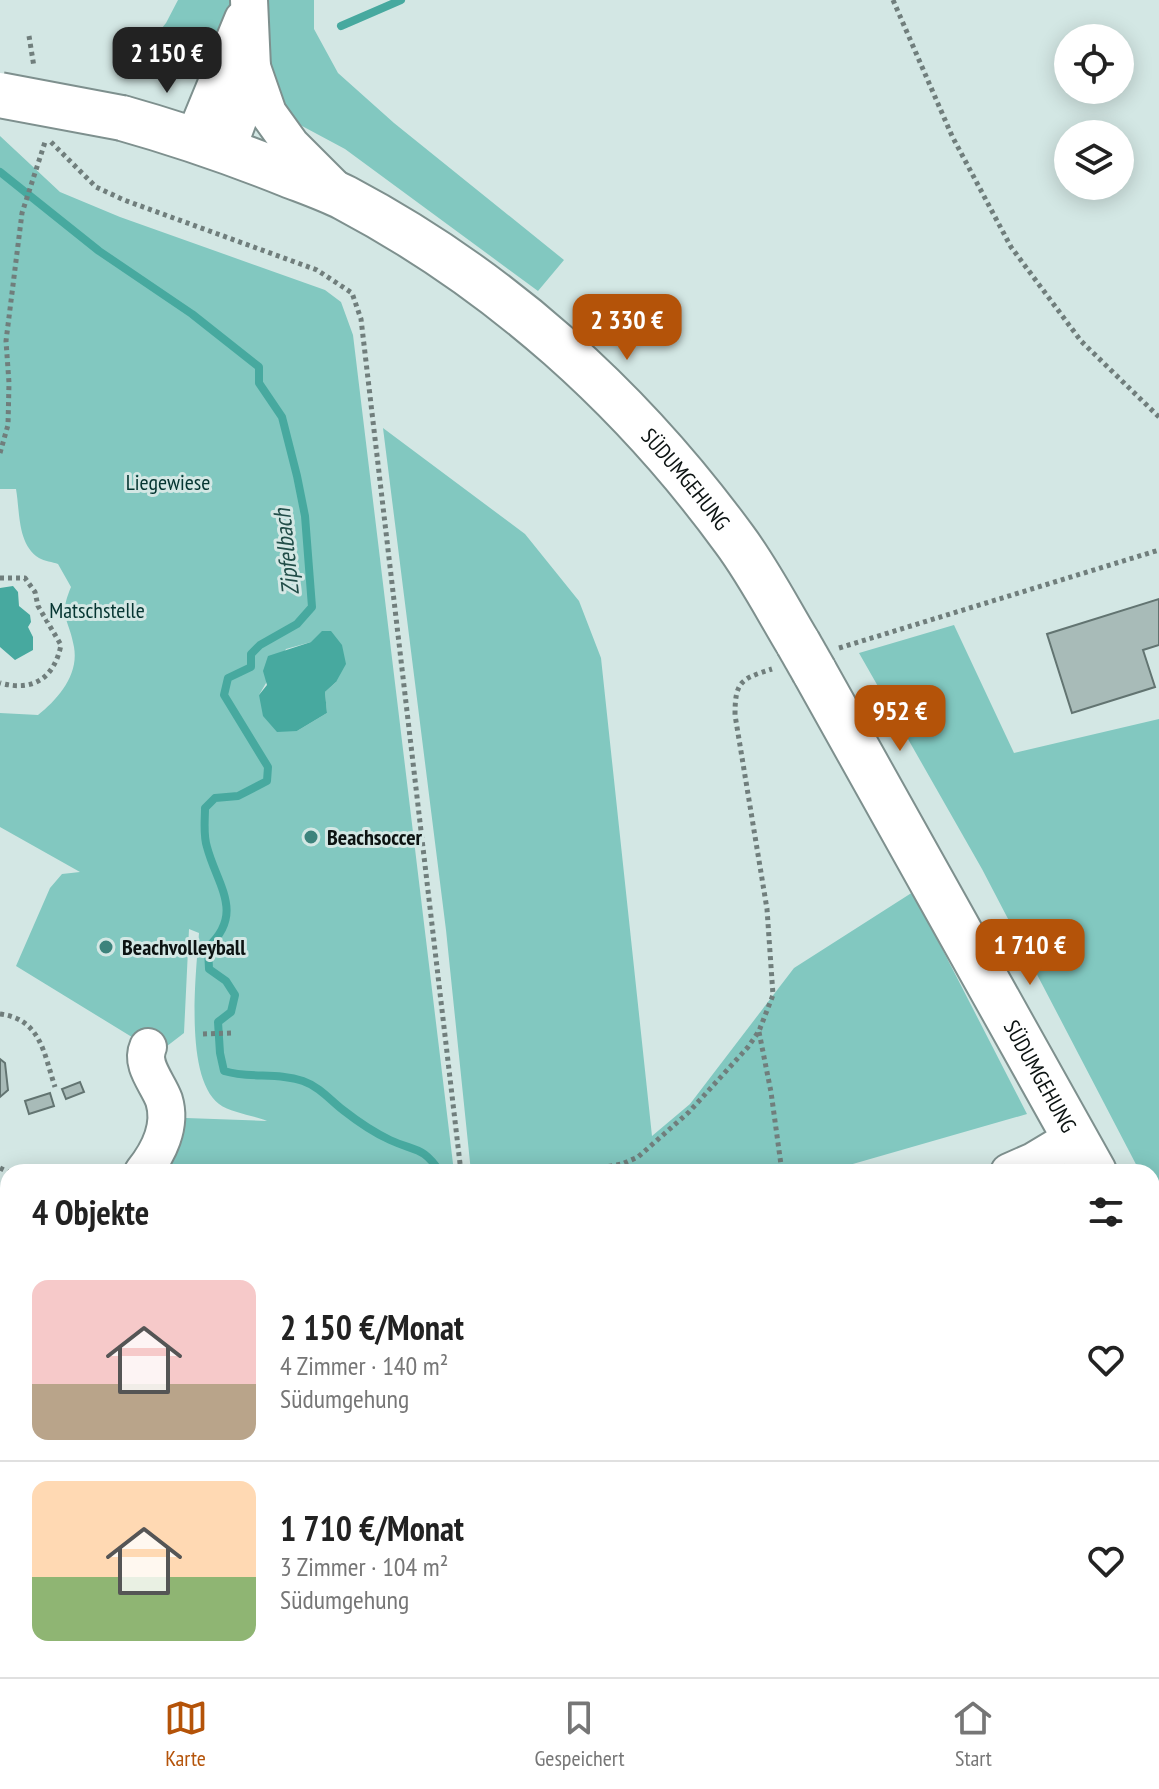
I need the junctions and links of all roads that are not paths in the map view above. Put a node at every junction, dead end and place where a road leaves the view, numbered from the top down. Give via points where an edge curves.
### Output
1 (249, 1) edge
2 (252, 67) junction
3 (18, 88) edge
4 (210, 144) junction
5 (343, 197) junction
6 (148, 1047) dead end
7 (1084, 1154) edge
8 (149, 1164) edge
9 (1027, 1164) edge

1 - 2 street
1 - 4 street via 226,66
2 - 4 street via 244,104
2 - 5 street via 268,113 291,145
3 - 4 main road, SÜDUMGEHUNG, bridge
4 - 5 main road, SÜDUMGEHUNG
5 - 7 main road, SÜDUMGEHUNG via 517,308 591,373 674,463 736,541 810,656
6 - 8 street via 145,1061 165,1105 158,1153
7 - 9 street

